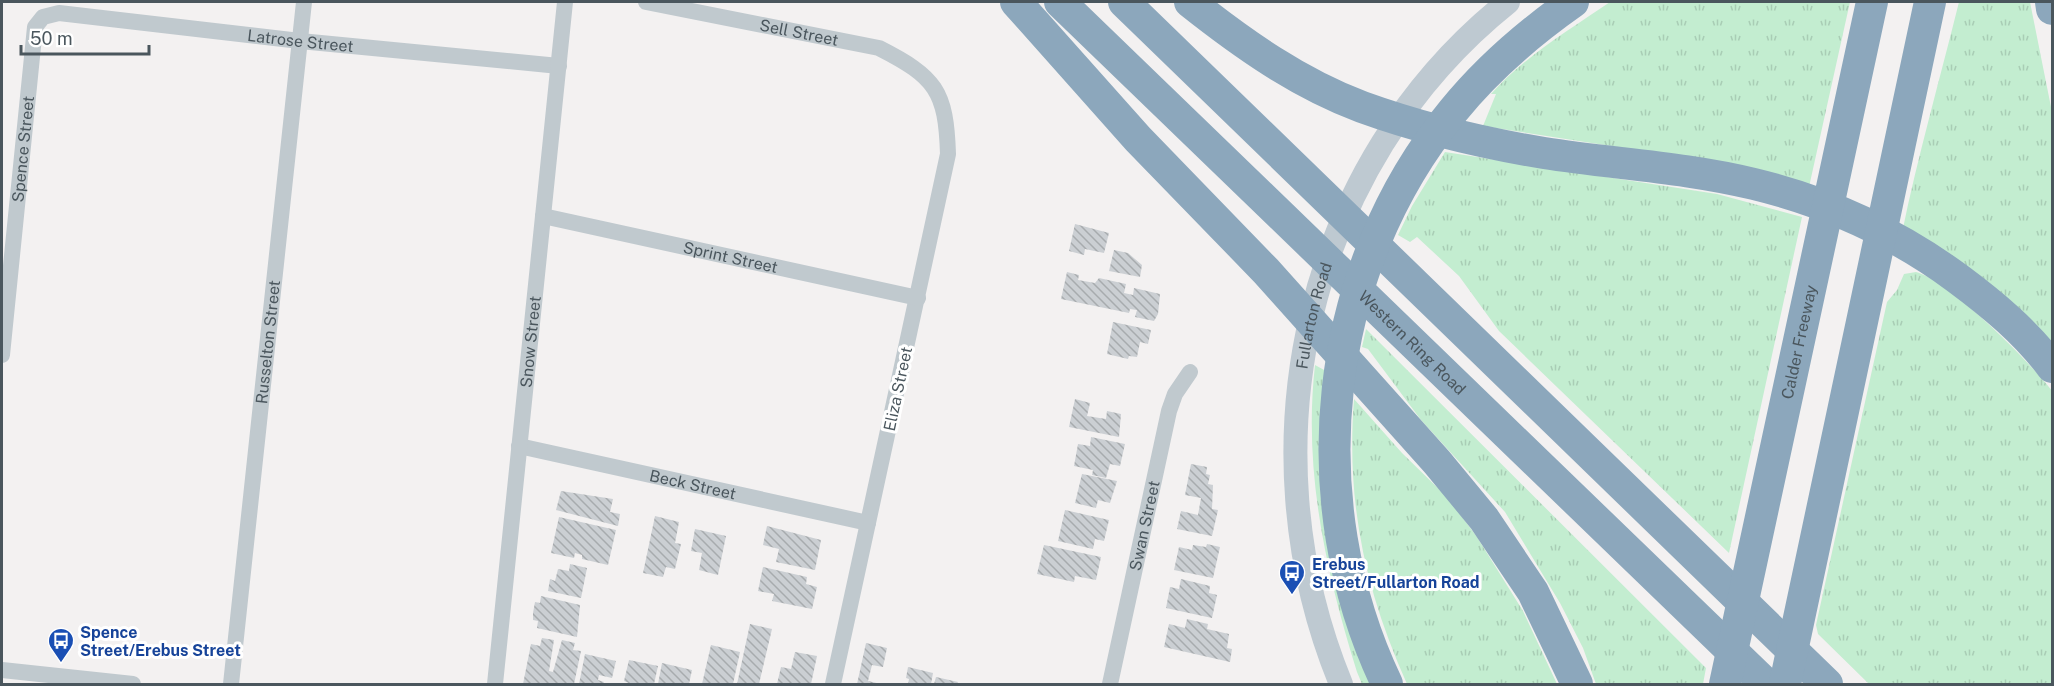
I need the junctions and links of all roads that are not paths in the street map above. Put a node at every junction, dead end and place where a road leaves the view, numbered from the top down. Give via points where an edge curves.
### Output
1 (304, 2) edge
2 (565, 2) edge
3 (646, 2) edge
4 (1016, 2) edge
5 (1059, 2) edge
6 (1124, 2) edge
7 (1190, 2) edge
8 (1508, 2) edge
9 (1573, 2) edge
10 (1872, 2) edge
11 (1930, 2) edge
12 (2051, 2) edge
13 (2052, 9) edge
14 (43, 17) joint
15 (300, 41) junction
16 (559, 66) junction
17 (938, 92) joint
18 (543, 216) junction
19 (918, 298) junction
20 (3, 334) edge
21 (2, 355) edge
22 (2052, 367) edge
23 (1190, 372) dead end
24 (519, 446) junction
25 (868, 524) junction
26 (2, 670) edge
27 (134, 684) edge
28 (231, 684) edge
29 (495, 684) edge
30 (833, 684) edge
31 (1110, 684) edge
32 (1341, 684) edge
33 (1387, 684) edge
34 (1577, 684) edge
35 (1725, 684) edge
36 (1766, 684) edge
37 (1785, 684) edge
38 (1827, 684) edge

1 - 15 street, Russelton Street
2 - 16 street, Snow Street
3 - 17 street, Sell Street via 879,48 915,66
4 - 34 highway via 1138,139 1266,271 1484,519 1533,592
5 - 36 highway, Western Ring Road
6 - 38 highway
7 - 22 highway via 1265,58 1365,108 1510,147 1690,171 1754,184 1852,216 1910,246 1968,286 2021,331
8 - 32 main road, Fullarton Road via 1441,64 1390,129 1345,212 1316,291 1299,383 1296,445 1301,529 1323,638
9 - 33 highway via 1490,70 1437,131 1409,173 1382,226 1351,313 1335,422 1336,503 1360,615
10 - 35 highway, Calder Freeway
11 - 37 highway
12 - 13 highway
14 - 15 street, Latrose Street via 59,13
14 - 20 street, Spence Street via 35,27
15 - 16 street, Latrose Street
15 - 28 street, Russelton Street
16 - 18 street, Snow Street
17 - 19 street, Eliza Street via 947,118 948,154
18 - 19 street, Sprint Street
18 - 24 street, Snow Street
19 - 25 street, Eliza Street
20 - 21 street, Spence Street
23 - 31 street, Swan Street via 1169,411
24 - 25 street, Beck Street
24 - 29 street, Snow Street
25 - 30 street, Eliza Street
26 - 27 street

